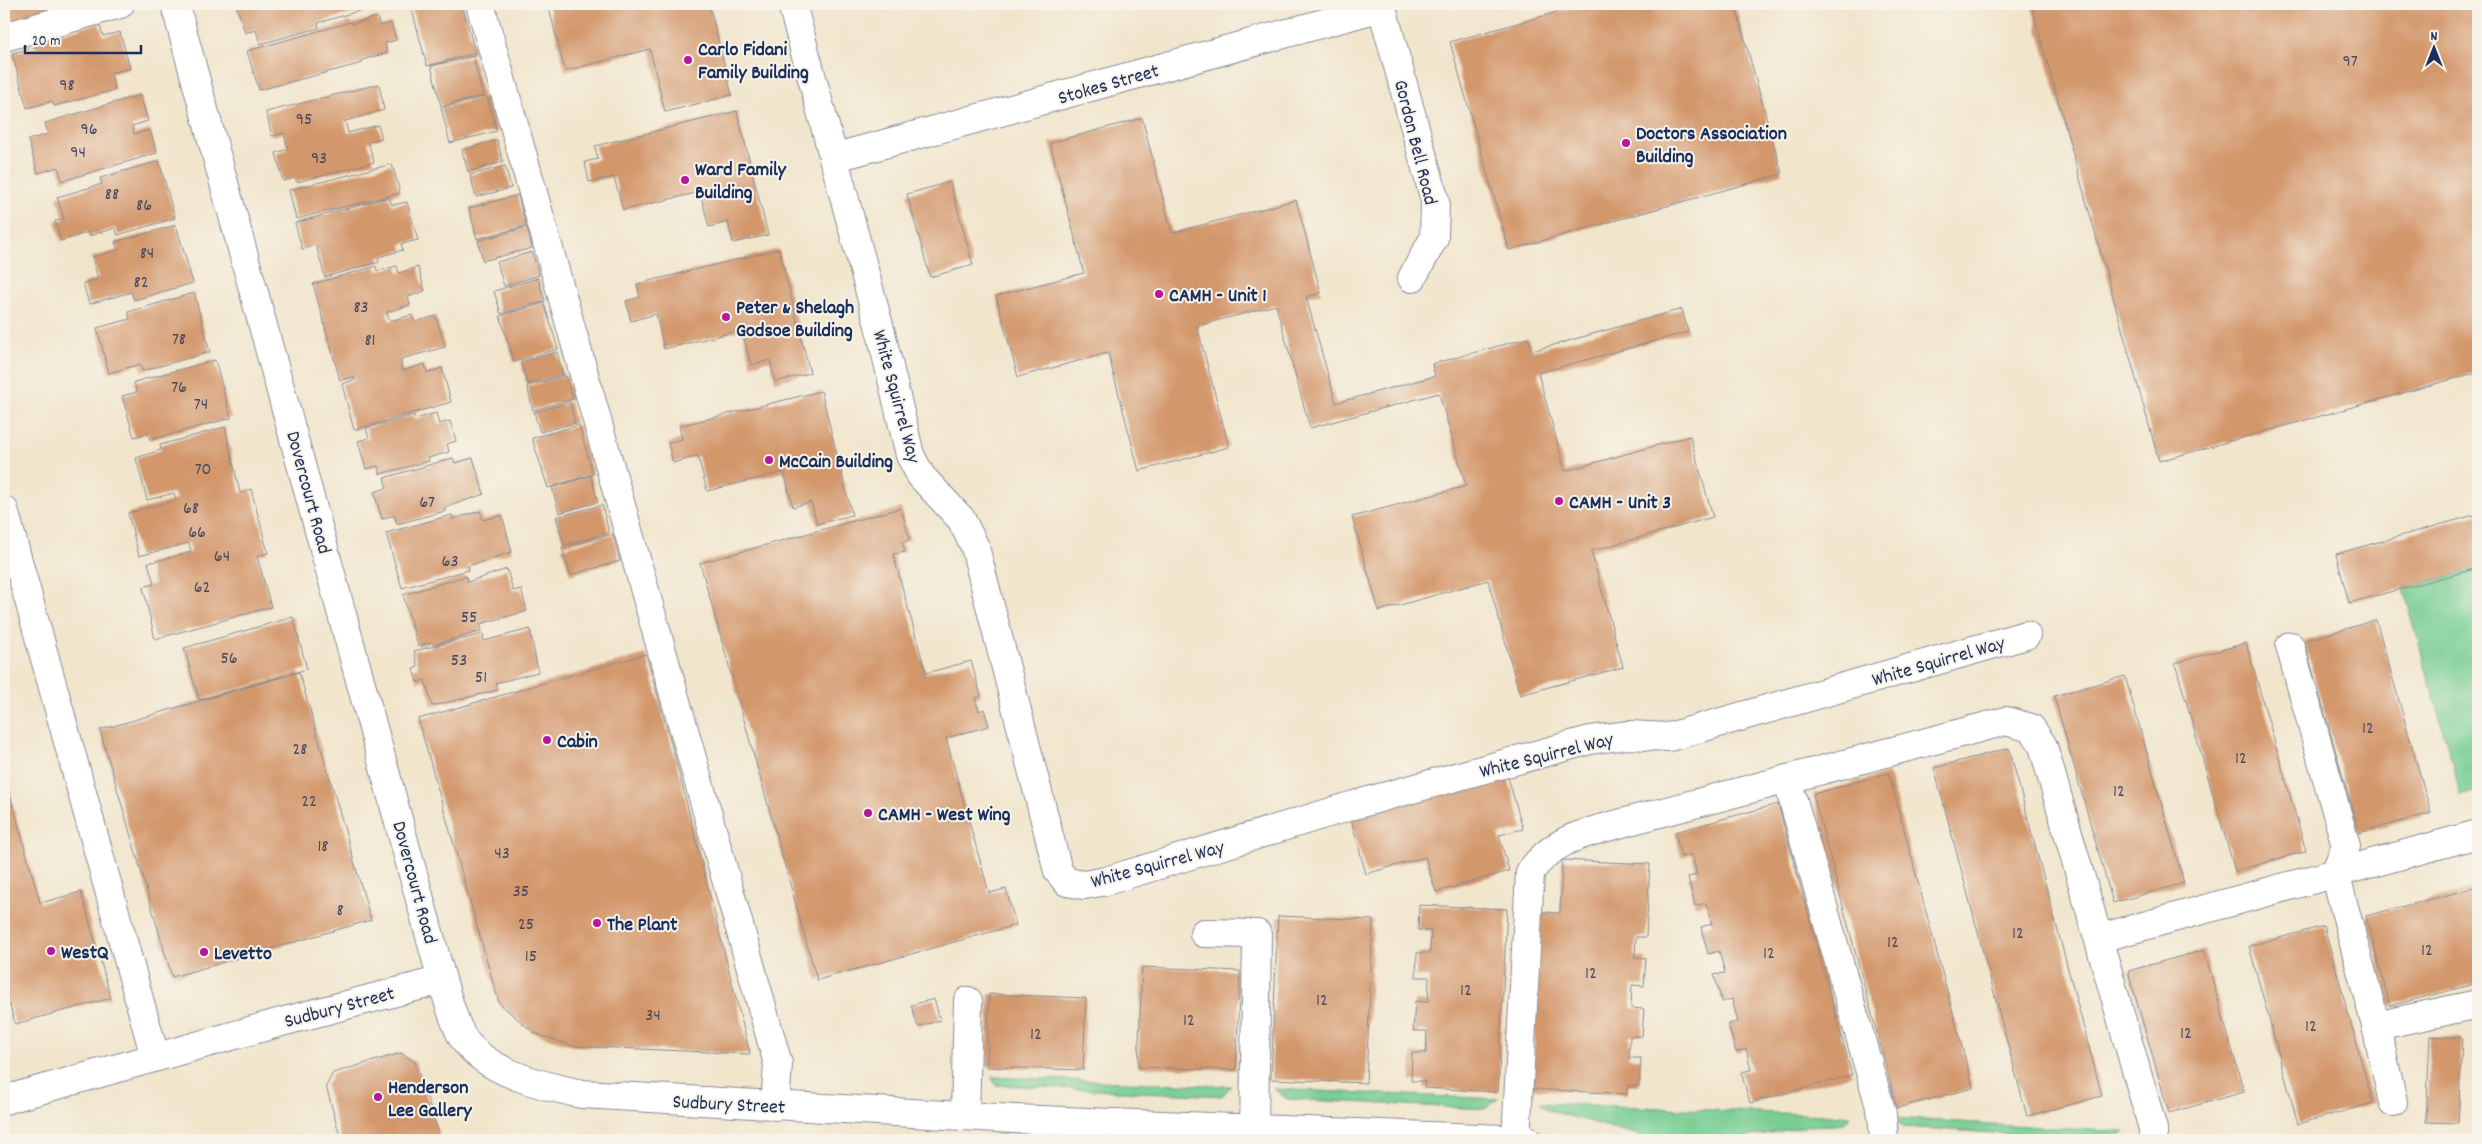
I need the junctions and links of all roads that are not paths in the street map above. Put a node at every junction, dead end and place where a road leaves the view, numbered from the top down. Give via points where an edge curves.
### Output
1 (120, 4) edge
2 (176, 4) edge
3 (480, 4) edge
4 (792, 4) edge
5 (1381, 6) edge
6 (4, 37) edge
7 (833, 158) junction
8 (1412, 278) dead end
9 (4, 510) edge
10 (2026, 635) dead end
11 (2290, 646) dead end
12 (1787, 780) junction
13 (2478, 834) edge
14 (2335, 873) junction
15 (1204, 933) dead end
16 (2100, 938) junction
17 (442, 980) junction
18 (968, 1001) dead end
19 (2478, 1004) edge
20 (2376, 1026) junction
21 (156, 1057) junction
22 (4, 1100) edge
23 (2393, 1102) dead end
24 (775, 1106) junction
25 (965, 1116) junction
26 (1254, 1131) junction
27 (1516, 1140) edge
28 (1527, 1140) edge
29 (1884, 1140) edge
30 (2153, 1140) edge

1 - 6 street
2 - 17 street, Dovercourt Road
3 - 24 street via 778,1064
4 - 7 street, White Squirrel Way
5 - 7 street, Stokes Street
5 - 8 street, Gordon Bell Road via 1435,201 1434,238
7 - 10 street, White Squirrel Way via 881,333 910,455 921,476 961,519 974,547 1058,871 1067,882 1084,885 1106,881 1354,806 1590,740 1627,735 1669,737
9 - 21 street
11 - 14 street via 2346,846
12 - 16 street via 2006,721 2031,728 2043,746
12 - 27 street via 1566,840 1541,856 1530,872
12 - 29 street via 1882,1114
13 - 14 street
14 - 16 street
14 - 20 street
15 - 26 street via 1257,934
16 - 30 street via 2153,1129
17 - 21 street, Sudbury Street
17 - 24 street, Sudbury Street via 465,1040 482,1057 524,1080 582,1094
18 - 25 street
19 - 20 street
20 - 23 street
21 - 22 street, Sudbury Street
24 - 25 street, Sudbury Street
25 - 26 street, Sudbury Street
26 - 27 street, Sudbury Street
27 - 28 street, Sudbury Street

